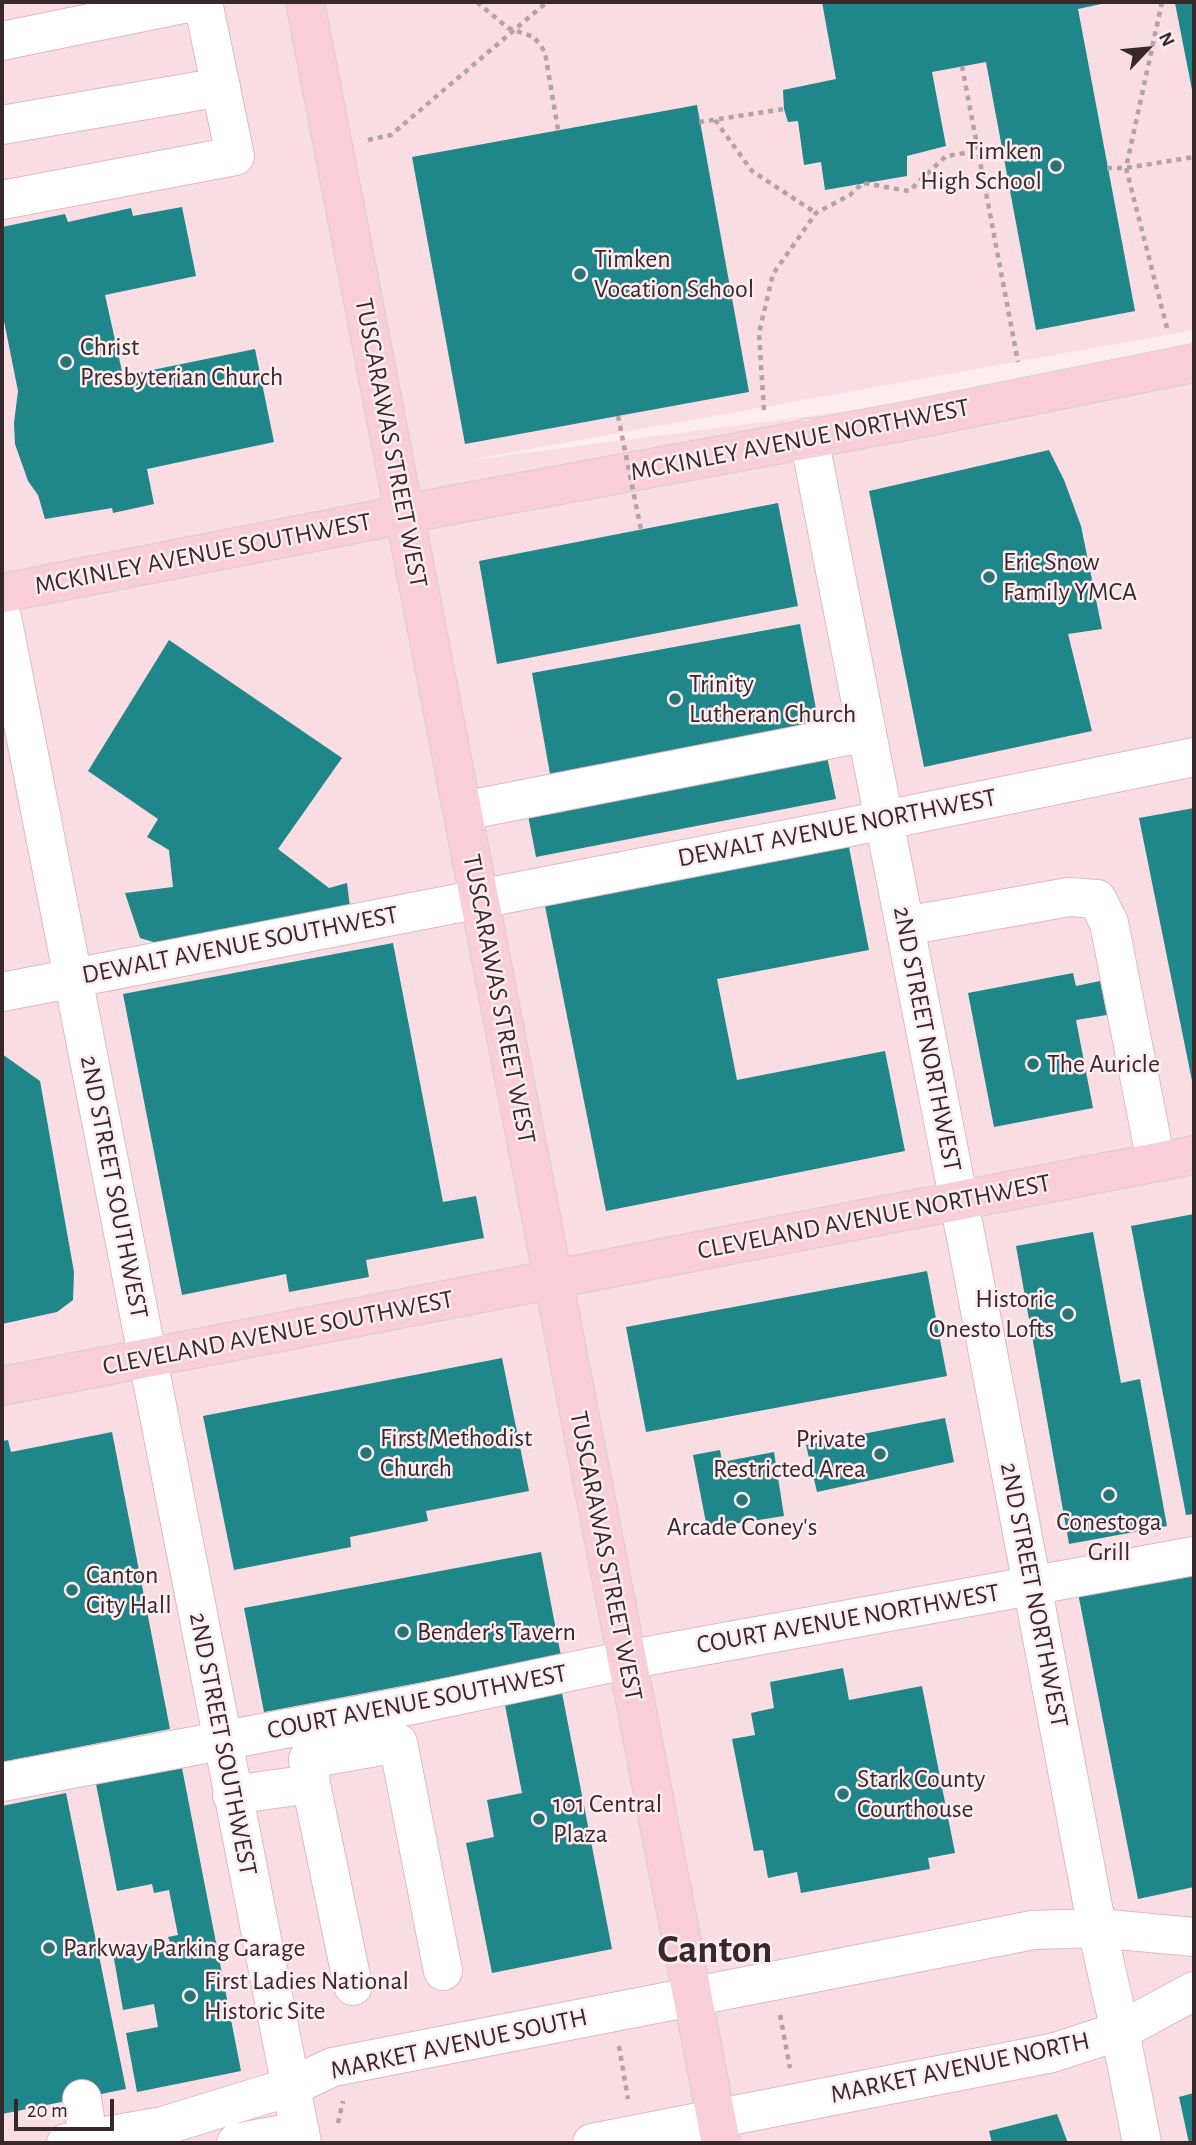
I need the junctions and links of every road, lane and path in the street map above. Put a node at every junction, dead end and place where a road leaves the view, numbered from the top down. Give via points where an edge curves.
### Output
1 (193, 2) edge
2 (204, 2) edge
3 (305, 2) edge
4 (477, 2) edge
5 (547, 2) edge
6 (1162, 2) edge
7 (514, 30) junction
8 (2, 41) edge
9 (962, 66) dead end
10 (221, 87) junction
11 (784, 109) dead end
12 (715, 120) junction
13 (699, 122) dead end
14 (2, 125) edge
15 (558, 130) dead end
16 (334, 148) junction
17 (978, 152) junction
18 (1194, 157) edge
19 (1107, 167) dead end
20 (1126, 168) junction
21 (2, 200) edge
22 (816, 213) junction
23 (1185, 365) edge
24 (1025, 397) junction
25 (618, 416) dead end
26 (809, 438) junction
27 (767, 446) junction
28 (405, 514) junction
29 (641, 530) dead end
30 (2, 593) edge
31 (2, 617) edge
32 (867, 732) junction
33 (1194, 757) edge
34 (463, 811) junction
35 (885, 820) junction
36 (479, 898) junction
37 (905, 926) junction
38 (73, 978) junction
39 (2, 992) edge
40 (1194, 1155) edge
41 (1156, 1162) junction
42 (957, 1201) junction
43 (553, 1280) junction
44 (148, 1359) junction
45 (2, 1386) edge
46 (1194, 1556) edge
47 (1032, 1586) junction
48 (626, 1660) junction
49 (221, 1741) junction
50 (2, 1782) edge
51 (311, 1784) junction
52 (232, 1795) junction
53 (1097, 1928) junction
54 (1194, 1937) edge
55 (443, 1971) dead end
56 (353, 1986) dead end
57 (1194, 1991) edge
58 (692, 1997) junction
59 (779, 2009) dead end
60 (1120, 2031) junction
61 (619, 2044) dead end
62 (790, 2071) dead end
63 (290, 2087) junction
64 (346, 2094) dead end
65 (82, 2099) dead end
66 (629, 2102) dead end
67 (339, 2129) dead end
68 (719, 2131) edge
69 (301, 2137) edge
70 (81, 2142) edge
71 (236, 2143) edge
72 (592, 2143) edge
73 (1142, 2143) edge

1 - 8 street
2 - 10 street
3 - 16 main road, TUSCARAWAS STREET WEST
4 - 7 path
5 - 7 path
6 - 20 path
7 - 15 path via 534,37 545,52
7 - 16 path via 391,135
9 - 17 path
10 - 14 street
10 - 21 street via 234,156
11 - 12 path
12 - 13 path
12 - 22 path via 752,171
16 - 28 main road, TUSCARAWAS STREET WEST
17 - 22 path via 946,156 909,191 863,183
17 - 24 path
18 - 20 path
19 - 20 path
20 - 23 path
22 - 27 path via 773,274 759,333
23 - 24 main road, MCKINLEY AVENUE NORTHWEST
24 - 26 main road, MCKINLEY AVENUE NORTHWEST
25 - 29 path, bridge
26 - 27 main road, MCKINLEY AVENUE NORTHWEST
26 - 32 street, 2ND STREET NORTHWEST
27 - 28 main road, MCKINLEY AVENUE NORTHWEST
28 - 30 main road, MCKINLEY AVENUE SOUTHWEST
28 - 34 main road, TUSCARAWAS STREET WEST
31 - 38 street, 2ND STREET SOUTHWEST
32 - 34 street
32 - 35 street, 2ND STREET NORTHWEST
33 - 35 street, DEWALT AVENUE NORTHWEST
34 - 36 main road, TUSCARAWAS STREET WEST
35 - 36 street, DEWALT AVENUE NORTHWEST
35 - 37 street, 2ND STREET NORTHWEST
36 - 38 street, DEWALT AVENUE SOUTHWEST
36 - 43 main road, TUSCARAWAS STREET WEST
37 - 41 street via 1069,897 1097,899 1109,923
37 - 42 street, 2ND STREET NORTHWEST
38 - 39 street, DEWALT AVENUE SOUTHWEST
38 - 44 street, 2ND STREET SOUTHWEST
40 - 41 main road, CLEVELAND AVENUE NORTHWEST
41 - 42 main road, CLEVELAND AVENUE NORTHWEST
42 - 43 main road, CLEVELAND AVENUE NORTHWEST
42 - 47 street, 2ND STREET NORTHWEST
43 - 44 main road, CLEVELAND AVENUE SOUTHWEST
43 - 48 main road, TUSCARAWAS STREET WEST
44 - 45 main road, CLEVELAND AVENUE SOUTHWEST
44 - 49 street, 2ND STREET SOUTHWEST
46 - 47 street, COURT AVENUE NORTHWEST
47 - 48 street, COURT AVENUE NORTHWEST
47 - 53 street, 2ND STREET NORTHWEST
48 - 49 street, COURT AVENUE SOUTHWEST
48 - 58 main road, TUSCARAWAS STREET WEST
49 - 50 street, COURT AVENUE SOUTHWEST
49 - 52 street, 2ND STREET SOUTHWEST
51 - 52 street
51 - 55 street via 307,1759 398,1743
51 - 56 street
52 - 63 street, 2ND STREET SOUTHWEST
53 - 54 street
53 - 58 street via 1033,1930
53 - 60 street, 2ND STREET NORTHWEST
57 - 60 street, MARKET AVENUE NORTH
58 - 63 street, MARKET AVENUE SOUTH via 333,2067
58 - 68 main road, TUSCARAWAS STREET WEST
59 - 62 path
60 - 68 street, MARKET AVENUE NORTH via 1052,2053
60 - 73 street, 2ND STREET NORTHWEST
61 - 66 path
63 - 69 street, 2ND STREET SOUTHWEST
63 - 70 street, MARKET AVENUE SOUTH via 163,2126
64 - 67 path via 337,2121
65 - 70 street
68 - 72 street
69 - 71 street

